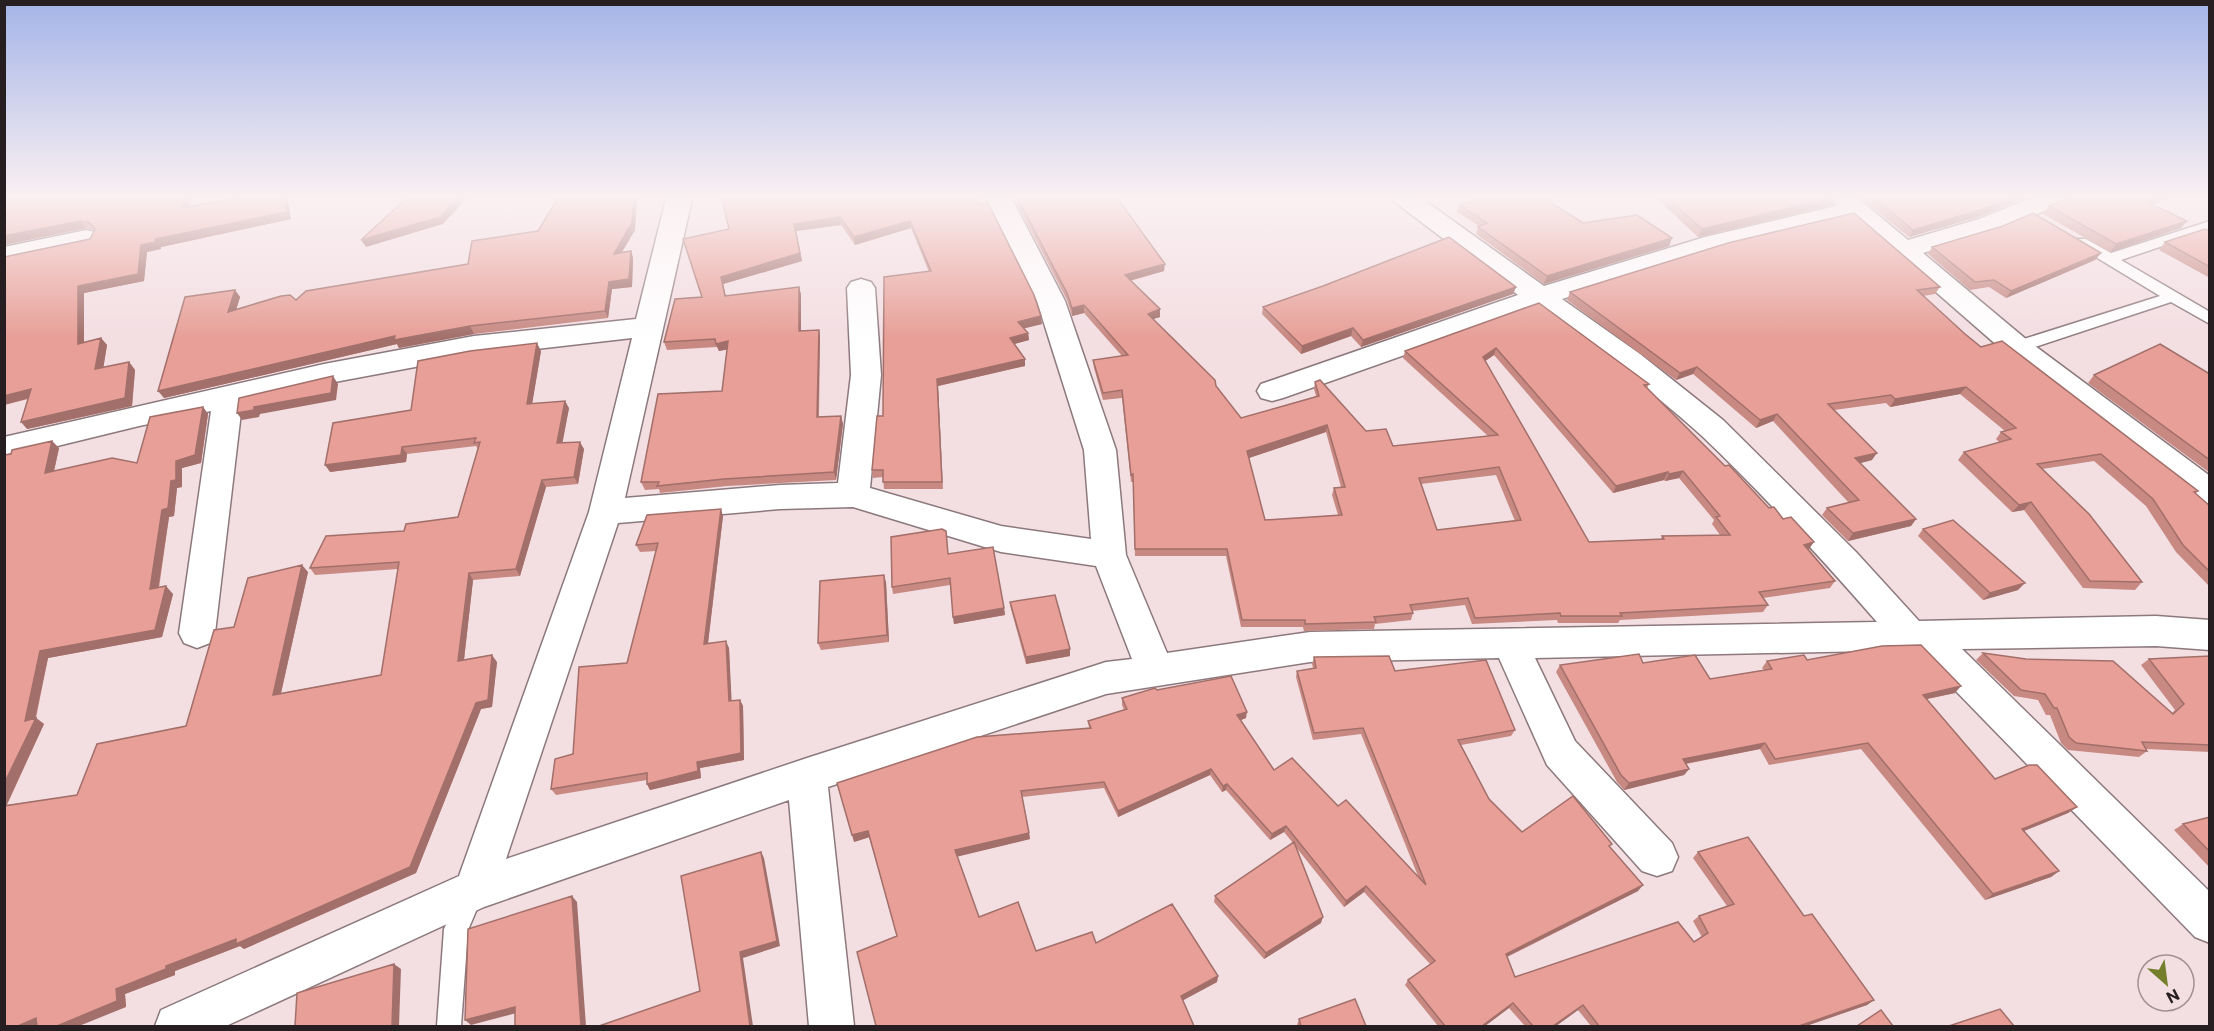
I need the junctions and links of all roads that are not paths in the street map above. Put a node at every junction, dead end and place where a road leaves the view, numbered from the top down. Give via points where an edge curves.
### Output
1 (54, 243) edge
2 (669, 243) edge
3 (1022, 243) edge
4 (1466, 243) edge
5 (1714, 243) edge
6 (1897, 243) edge
7 (1928, 243) edge
8 (2082, 243) edge
9 (2156, 243) edge
10 (1905, 250) junction
11 (4, 255) edge
12 (2109, 259) junction
13 (861, 288) dead end
14 (2172, 297) junction
15 (1540, 298) junction
16 (2210, 319) edge
17 (649, 327) junction
18 (2018, 347) junction
19 (1272, 391) dead end
20 (228, 397) junction
21 (4, 448) edge
22 (2210, 493) edge
23 (854, 495) junction
24 (605, 512) junction
25 (1109, 555) junction
26 (197, 633) dead end
27 (1917, 635) junction
28 (2210, 635) edge
29 (1510, 643) junction
30 (1155, 670) junction
31 (807, 776) junction
32 (1657, 857) dead end
33 (475, 890) junction
34 (2210, 922) edge
35 (177, 1026) edge
36 (449, 1026) edge
37 (832, 1026) edge

1 - 11 street
2 - 17 street
3 - 25 street via 1052,301 1100,450
4 - 15 street
5 - 15 street
6 - 10 street
7 - 10 street
8 - 12 lane
9 - 12 lane
10 - 18 street
12 - 14 lane
13 - 23 street via 866,375
14 - 16 lane
14 - 18 lane
15 - 19 street
15 - 27 street via 1630,361 1712,429
17 - 20 street via 474,345
17 - 24 street
18 - 22 street
20 - 21 street
20 - 26 street
23 - 24 street via 780,497
23 - 25 street via 1001,539
24 - 33 street
25 - 30 street
27 - 28 street via 2156,631
27 - 29 street
27 - 34 street
29 - 30 street via 1310,647
29 - 32 street via 1561,753
30 - 31 street via 1106,678
31 - 33 street
31 - 37 street
33 - 35 street
33 - 36 lane via 456,929

